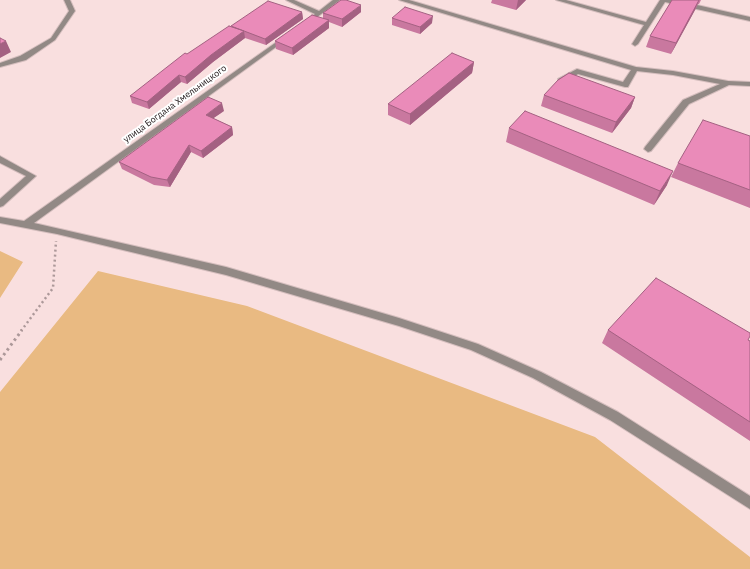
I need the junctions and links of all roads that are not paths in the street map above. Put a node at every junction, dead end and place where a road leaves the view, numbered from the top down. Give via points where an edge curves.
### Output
1 (67, 0) edge
2 (337, 0) edge
3 (402, 0) edge
4 (433, 0) edge
5 (559, 0) edge
6 (663, 0) edge
7 (666, 0) edge
8 (291, 1) edge
9 (425, 7) junction
10 (319, 13) junction
11 (750, 19) edge
12 (647, 24) junction
13 (636, 44) dead end
14 (0, 66) edge
15 (635, 69) junction
16 (728, 83) junction
17 (558, 84) edge
18 (750, 84) edge
19 (648, 149) dead end
20 (0, 159) edge
21 (0, 204) edge
22 (0, 220) edge
23 (25, 225) junction
24 (750, 503) edge

1 - 14 street via 72,12 53,39 23,58
2 - 10 street, улица Богдана Хмельницкого
3 - 9 street
4 - 9 street
5 - 12 street
6 - 12 street
7 - 11 street
8 - 10 street
9 - 15 street
10 - 23 street, улица Богдана Хмельницкого
12 - 13 street
15 - 16 street
15 - 17 street via 625,85 577,71
16 - 18 street
16 - 19 street via 686,102
20 - 21 street via 32,176
22 - 23 street
23 - 24 street via 226,271 474,347 536,374 614,416

